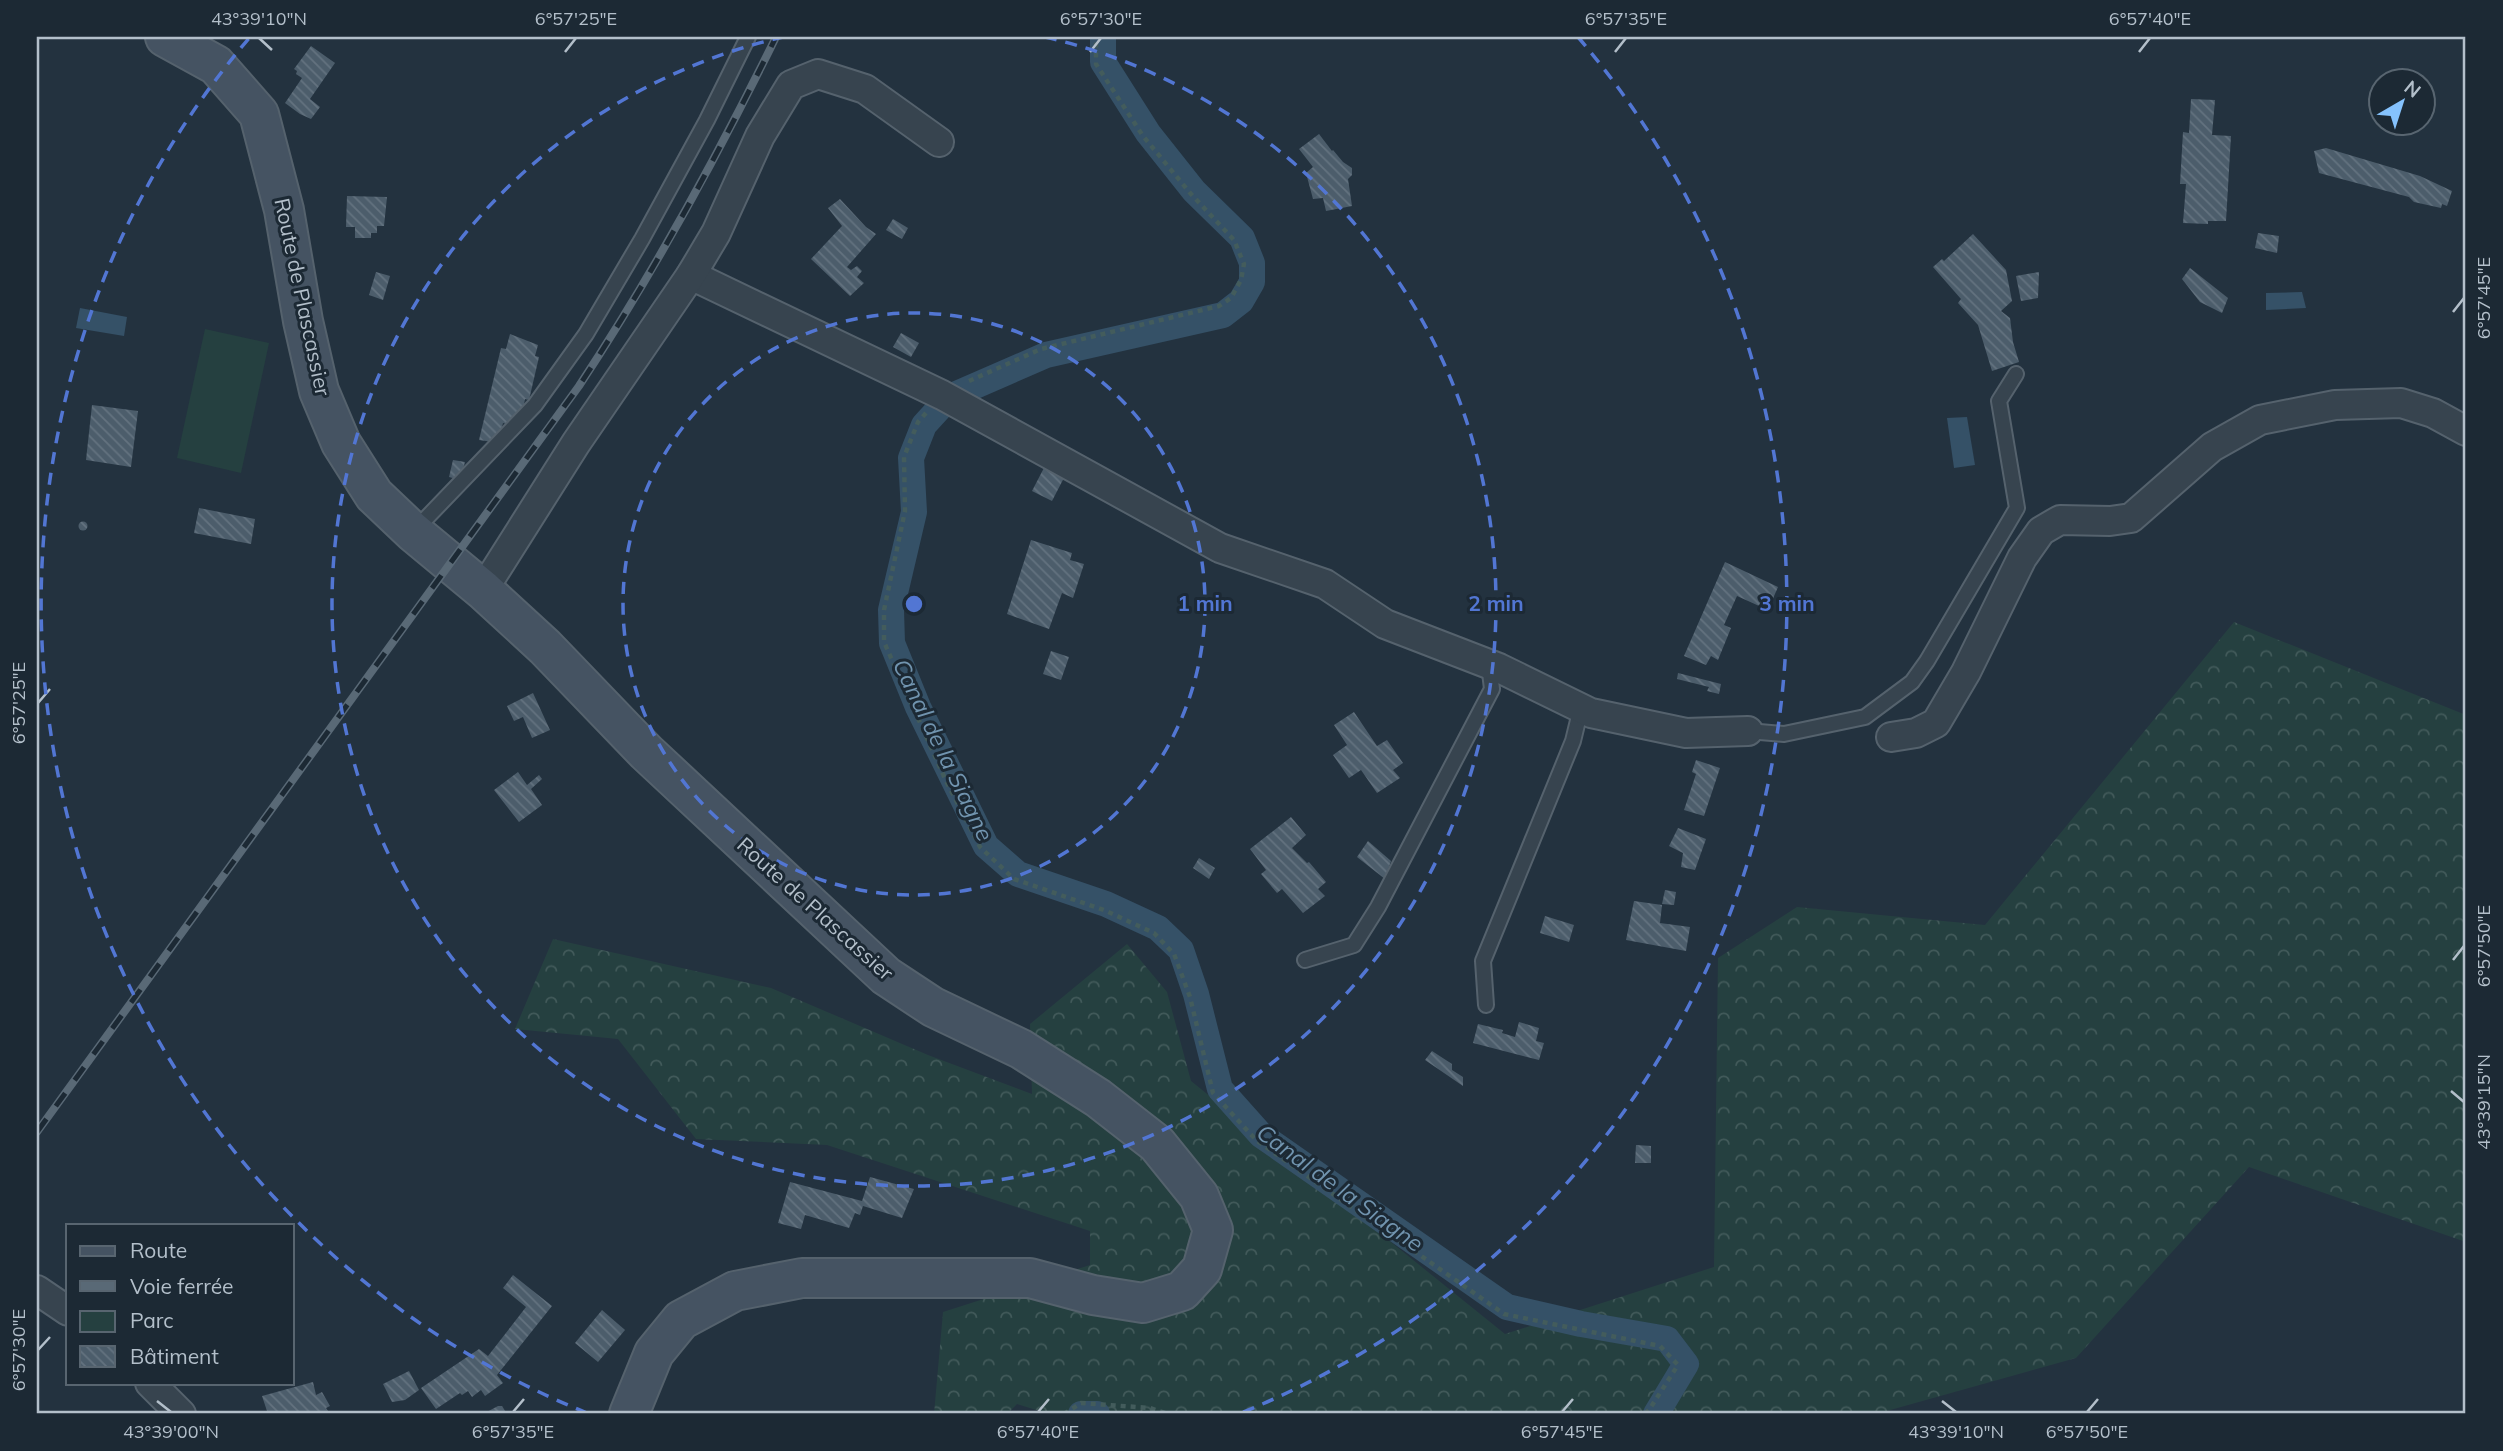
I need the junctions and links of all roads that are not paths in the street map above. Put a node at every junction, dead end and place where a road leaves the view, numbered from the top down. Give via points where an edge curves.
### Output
1 (165, 37) edge
2 (748, 37) edge
3 (939, 142) dead end
4 (691, 275) junction
5 (2016, 374) dead end
6 (2466, 431) edge
7 (413, 532) junction
8 (483, 590) junction
9 (1489, 664) junction
10 (1581, 708) junction
11 (1748, 731) joint
12 (1891, 737) dead end
13 (1305, 960) dead end
14 (1486, 1005) dead end
15 (37, 1290) edge
16 (66, 1310) edge
17 (151, 1384) edge
18 (181, 1414) edge
19 (629, 1414) edge

1 - 7 street, Route de Plascassier via 216,65 259,114 284,210 312,365 330,422 374,495
2 - 7 lane via 649,227 586,334 536,405
3 - 4 street via 865,89 818,74 791,85 760,135 716,233
4 - 8 street
4 - 9 street via 942,395 1220,548 1325,584 1385,624
5 - 11 lane via 1999,401 2017,508 1912,682 1865,717 1784,734
6 - 12 street via 2433,413 2400,403 2334,405 2260,420 2212,447 2131,518 2060,520 2042,531 2022,558 1936,723 1916,733
7 - 8 street, Route de Plascassier
8 - 19 street, Route de Plascassier via 545,646 646,752 886,976 933,1007 1021,1049 1157,1143 1199,1196 1213,1230 1202,1269 1182,1292 1143,1303 1030,1278 802,1278 736,1291 681,1320 654,1353
9 - 10 street
9 - 13 lane via 1492,689 1378,907 1354,945
10 - 11 street via 1686,733
10 - 14 lane via 1573,741 1483,961
15 - 16 street
17 - 18 street

